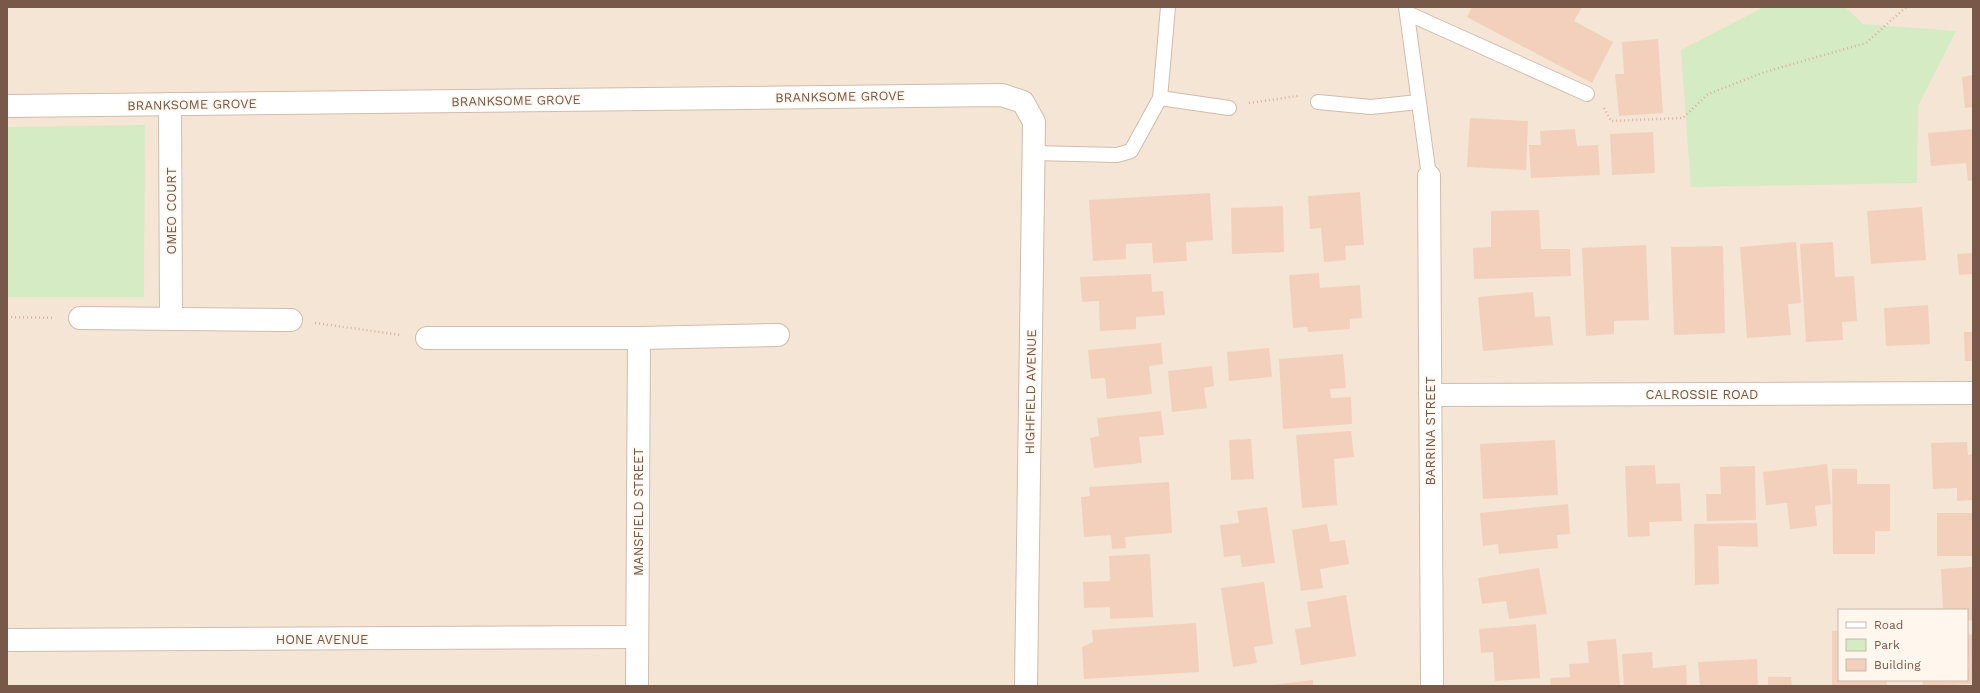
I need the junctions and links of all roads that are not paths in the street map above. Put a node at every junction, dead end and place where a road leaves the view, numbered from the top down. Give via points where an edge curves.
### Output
1 (1168, 7) edge
2 (1407, 10) edge
3 (1586, 94) road end
4 (1160, 98) junction
5 (1023, 102) joint
6 (1318, 102) road end
7 (1418, 102) junction
8 (170, 104) junction
9 (7, 106) edge
10 (1229, 108) road end
11 (1033, 153) junction
12 (1429, 176) joint
13 (80, 318) road end
14 (171, 319) junction
15 (291, 320) road end
16 (778, 335) dead end
17 (427, 338) road end
18 (639, 338) junction
19 (1973, 393) edge
20 (1430, 395) junction
21 (637, 637) junction
22 (7, 640) edge
23 (637, 686) edge
24 (1026, 686) edge
25 (1432, 686) edge

1 - 4 lane
2 - 3 lane
2 - 7 lane
4 - 10 lane
4 - 11 lane via 1131,151 1117,155
5 - 8 street, BRANKSOME GROVE via 1002,94
5 - 11 street, HIGHFIELD AVENUE via 1034,122
6 - 7 lane via 1371,108
7 - 12 lane
8 - 9 street, BRANKSOME GROVE
8 - 14 street, OMEO COURT
11 - 24 street, HIGHFIELD AVENUE
12 - 20 street, BARRINA STREET
13 - 14 street
14 - 15 street
16 - 18 street
17 - 18 street
18 - 21 street, MANSFIELD STREET
19 - 20 street, CALROSSIE ROAD
20 - 25 street, BARRINA STREET
21 - 22 street, HONE AVENUE
21 - 23 street, MANSFIELD STREET

